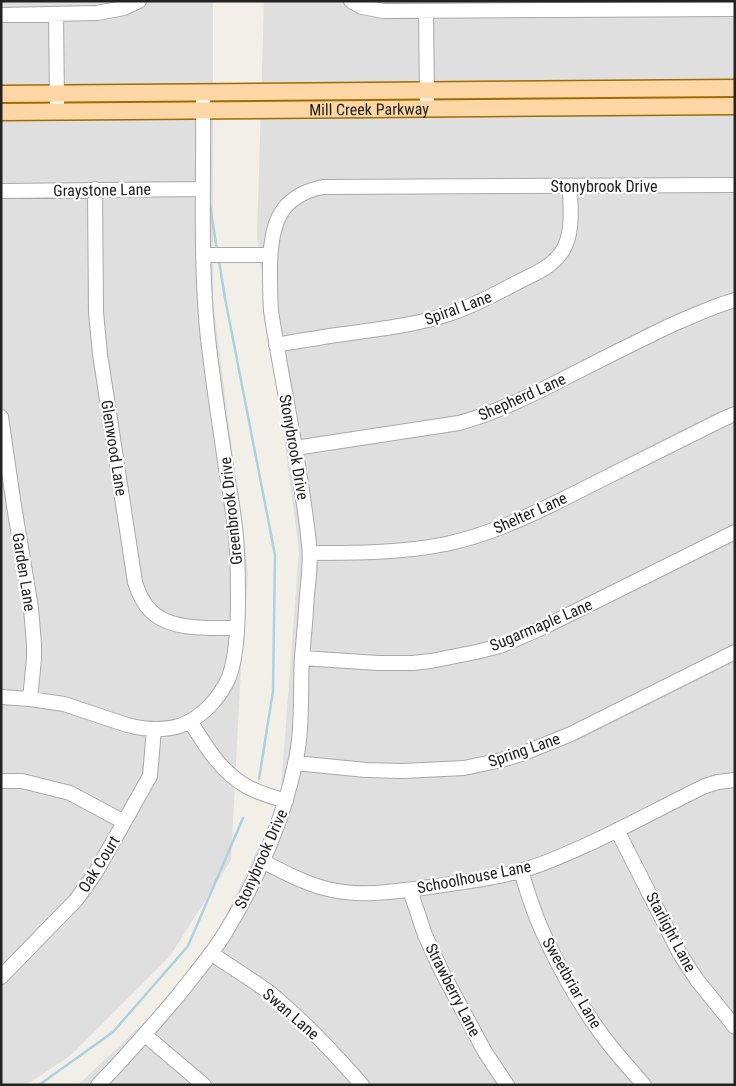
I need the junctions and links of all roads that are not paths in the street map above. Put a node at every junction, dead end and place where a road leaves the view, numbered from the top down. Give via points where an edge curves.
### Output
1 (139, 1) edge
2 (351, 1) edge
3 (735, 9) edge
4 (426, 11) junction
5 (56, 14) junction
6 (1, 16) edge
7 (735, 88) edge
8 (428, 90) junction
9 (203, 92) junction
10 (57, 93) junction
11 (1, 94) edge
12 (735, 106) edge
13 (428, 108) junction
14 (203, 110) junction
15 (57, 111) junction
16 (1, 112) edge
17 (735, 185) edge
18 (570, 186) junction
19 (95, 189) junction
20 (204, 189) junction
21 (1, 191) edge
22 (204, 255) junction
23 (270, 255) junction
24 (735, 300) edge
25 (276, 345) junction
26 (735, 414) edge
27 (1, 417) edge
28 (295, 448) junction
29 (735, 532) edge
30 (310, 553) junction
31 (237, 628) junction
32 (735, 652) edge
33 (302, 658) junction
34 (1, 697) edge
35 (30, 699) junction
36 (190, 721) junction
37 (154, 728) junction
38 (295, 763) junction
39 (735, 780) edge
40 (1, 781) edge
41 (286, 801) junction
42 (124, 822) junction
43 (617, 830) junction
44 (262, 861) junction
45 (521, 871) junction
46 (410, 890) junction
47 (211, 953) junction
48 (1, 977) edge
49 (735, 1027) edge
50 (145, 1035) junction
51 (98, 1085) edge
52 (204, 1085) edge
53 (362, 1085) edge
54 (507, 1085) edge
55 (644, 1085) edge

1 - 5 street via 110,11
2 - 4 street via 362,7 384,11
3 - 4 street
4 - 8 street
5 - 6 street
5 - 10 street
7 - 8 main road, Mill Creek Parkway
8 - 9 main road, Mill Creek Parkway
8 - 13 street
9 - 10 main road, Mill Creek Parkway
9 - 14 street, Greenbrook Drive
10 - 11 main road, Mill Creek Parkway
10 - 15 street
12 - 13 main road, Mill Creek Parkway
13 - 14 main road, Mill Creek Parkway
14 - 15 main road, Mill Creek Parkway
14 - 20 street, Greenbrook Drive
15 - 16 main road, Mill Creek Parkway
17 - 18 street, Stonybrook Drive
18 - 23 street, Stonybrook Drive via 323,187 301,194 283,210 273,230
18 - 25 street, Spiral Lane via 567,241 559,256 547,267 453,313 404,326
19 - 20 street, Graystone Lane
19 - 21 street, Graystone Lane
19 - 31 street, Glenwood Lane via 96,312 100,354 135,582 143,602 164,620 191,626
20 - 22 street, Greenbrook Drive
22 - 23 street
22 - 31 street, Greenbrook Drive via 207,329 235,526
23 - 25 street, Stonybrook Drive via 271,311
24 - 28 street, Shepherd Lane via 703,311 496,412 459,423
25 - 28 street, Stonybrook Drive
26 - 30 street, Shelter Lane via 564,499 487,532 423,548
27 - 35 street, Garden Lane via 34,635
28 - 30 street, Stonybrook Drive
29 - 33 street, Sugarmaple Lane via 544,628 500,646 412,663
30 - 33 street, Stonybrook Drive
31 - 36 street, Greenbrook Drive via 232,668 224,687 206,709
32 - 38 street, Spring Lane via 571,734 502,760 434,771 366,770
33 - 38 street, Stonybrook Drive via 300,732
34 - 35 street, Greenbrook Drive
35 - 37 street, Greenbrook Drive via 64,704 137,728
36 - 37 street, Greenbrook Drive via 178,726
36 - 41 street via 213,757 229,774 246,786
37 - 42 street, Oak Court via 150,776
38 - 41 street, Stonybrook Drive
39 - 43 street, Schoolhouse Lane via 705,786
40 - 42 street via 22,781 70,793
41 - 44 street, Stonybrook Drive
42 - 48 street, Oak Court via 76,900
43 - 45 street, Schoolhouse Lane via 556,859
43 - 49 street, Starlight Lane via 680,954
44 - 46 street, Schoolhouse Lane via 330,890 368,894
44 - 47 street, Stonybrook Drive via 238,910
45 - 46 street, Schoolhouse Lane
45 - 55 street, Sweetbriar Lane via 545,938 568,984 610,1045
46 - 54 street, Strawberry Lane via 442,972 485,1052
47 - 50 street, Stonybrook Drive
47 - 53 street, Swan Lane via 273,996 321,1040
50 - 51 street, Stonybrook Drive
50 - 52 street

